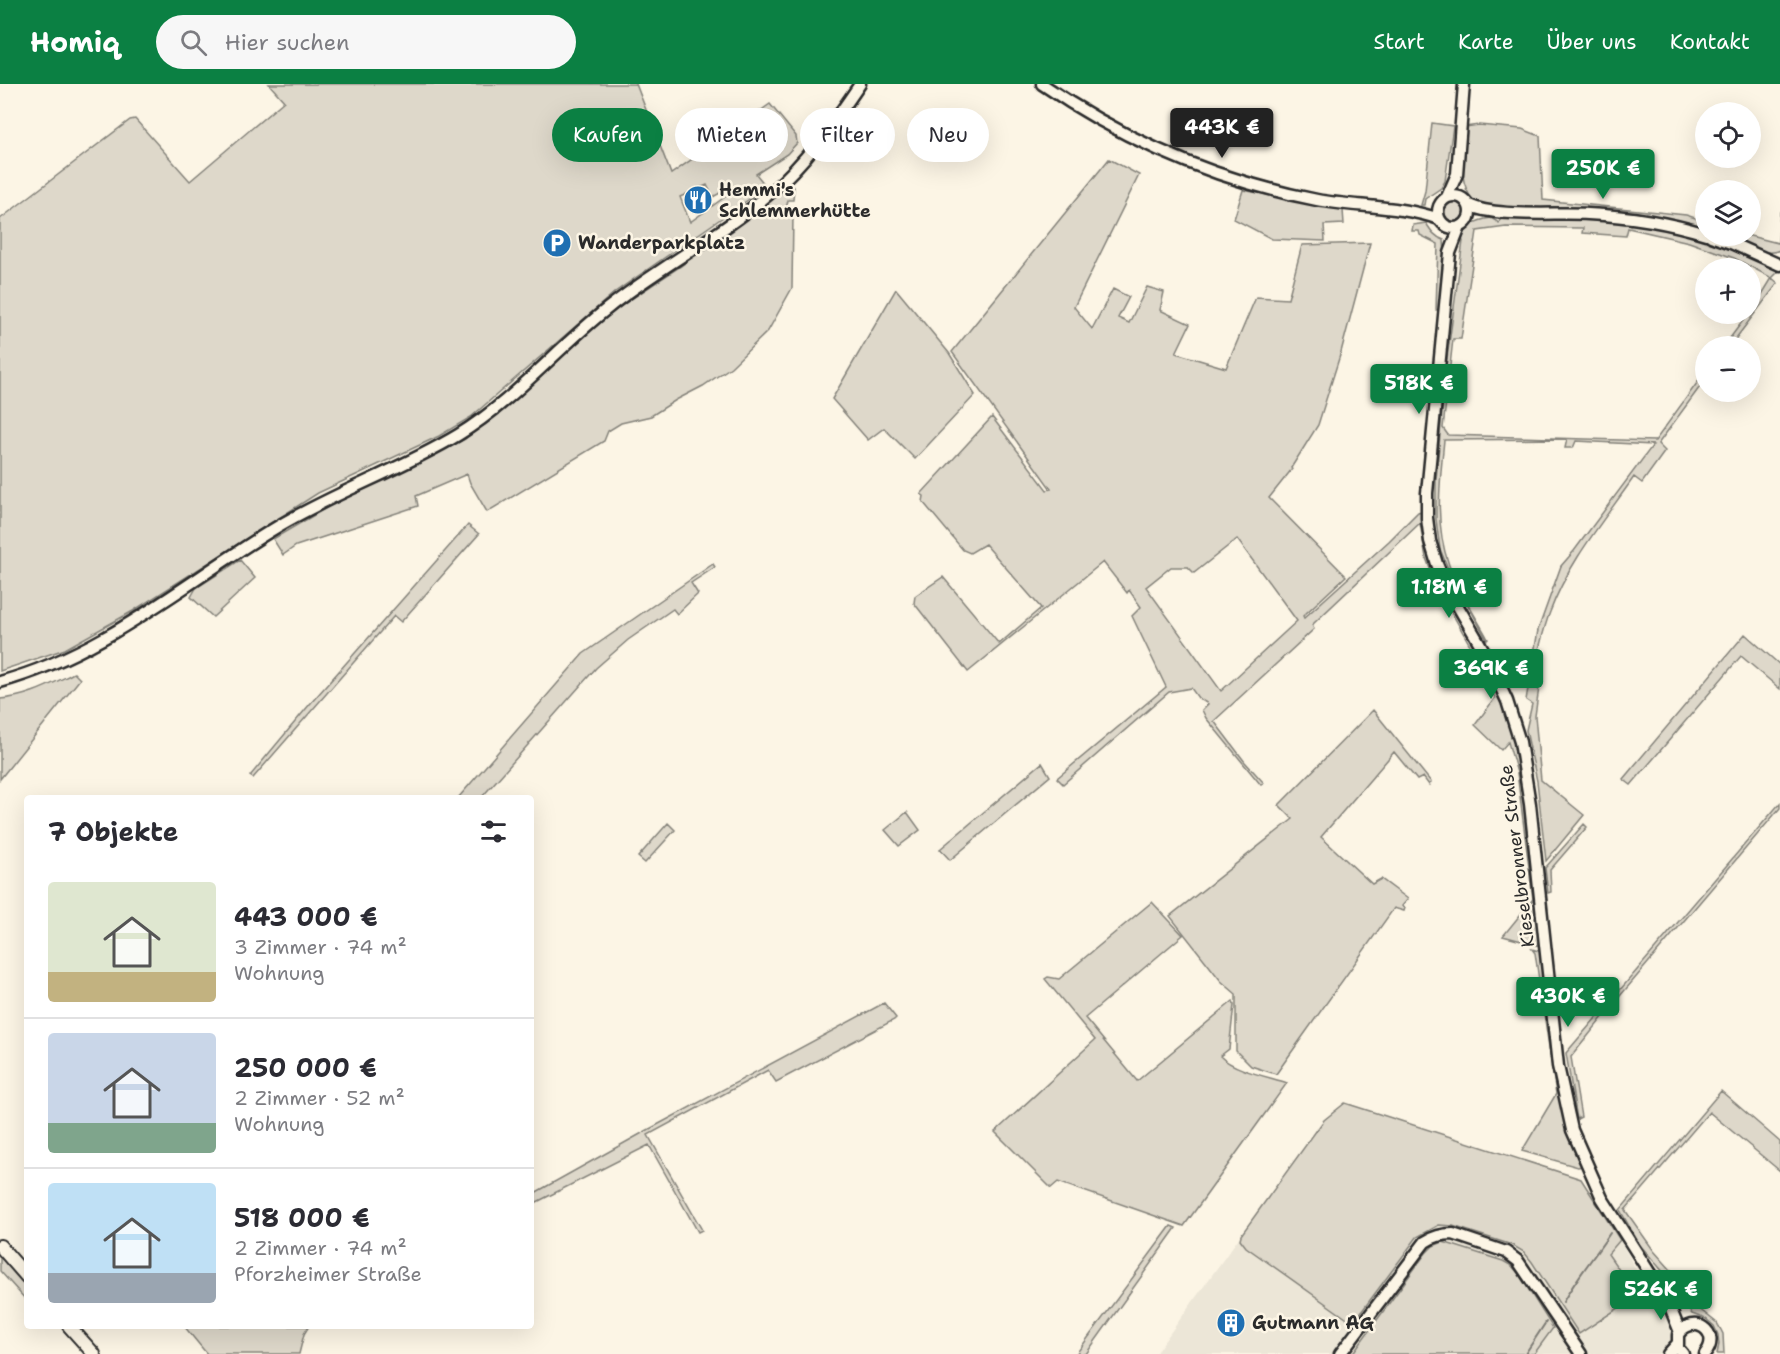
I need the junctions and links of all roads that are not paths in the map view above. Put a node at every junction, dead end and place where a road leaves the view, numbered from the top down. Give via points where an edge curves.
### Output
1 (860, 84) edge
2 (1042, 84) edge
3 (1464, 84) edge
4 (1457, 174) junction
5 (1443, 200) junction
6 (1466, 202) junction
7 (1411, 211) junction
8 (1494, 212) junction
9 (1442, 223) junction
10 (1464, 224) junction
11 (1695, 231) edge
12 (1735, 246) edge
13 (1450, 253) junction
14 (1780, 265) edge
15 (0, 682) edge
16 (0, 1246) edge
17 (24, 1274) edge
18 (1667, 1300) junction
19 (1690, 1325) junction
20 (72, 1329) edge
21 (1680, 1332) junction
22 (1677, 1344) junction
23 (1707, 1353) edge
24 (94, 1354) edge
25 (1340, 1354) edge
26 (1581, 1354) edge
27 (1668, 1354) edge
28 (1683, 1354) edge

1 - 15 street via 812,150 770,193 607,308 484,418 430,450 276,528 114,633 47,667
2 - 7 street via 1145,143 1235,179 1319,200
3 - 4 street
4 - 5 street
4 - 6 street
5 - 6 street via 1453,196
5 - 7 street
5 - 9 street via 1437,213
6 - 8 street
6 - 10 street via 1470,215
7 - 9 street
8 - 10 street
8 - 11 street via 1616,216
9 - 10 street via 1451,229
9 - 13 street
10 - 13 street
12 - 14 street
13 - 18 street, Kieselbronner Straße via 1428,481 1430,541 1440,572 1496,675 1520,742 1558,1066 1568,1116 1602,1198
16 - 17 main road
18 - 19 street, Kieselbronner Straße
18 - 21 street, Kieselbronner Straße
19 - 21 street
19 - 23 street, Kieselbronner Straße via 1706,1330 1711,1340
20 - 24 main road
21 - 22 street
22 - 27 street
22 - 28 street
25 - 26 street via 1425,1242 1445,1234 1506,1252 1518,1260

